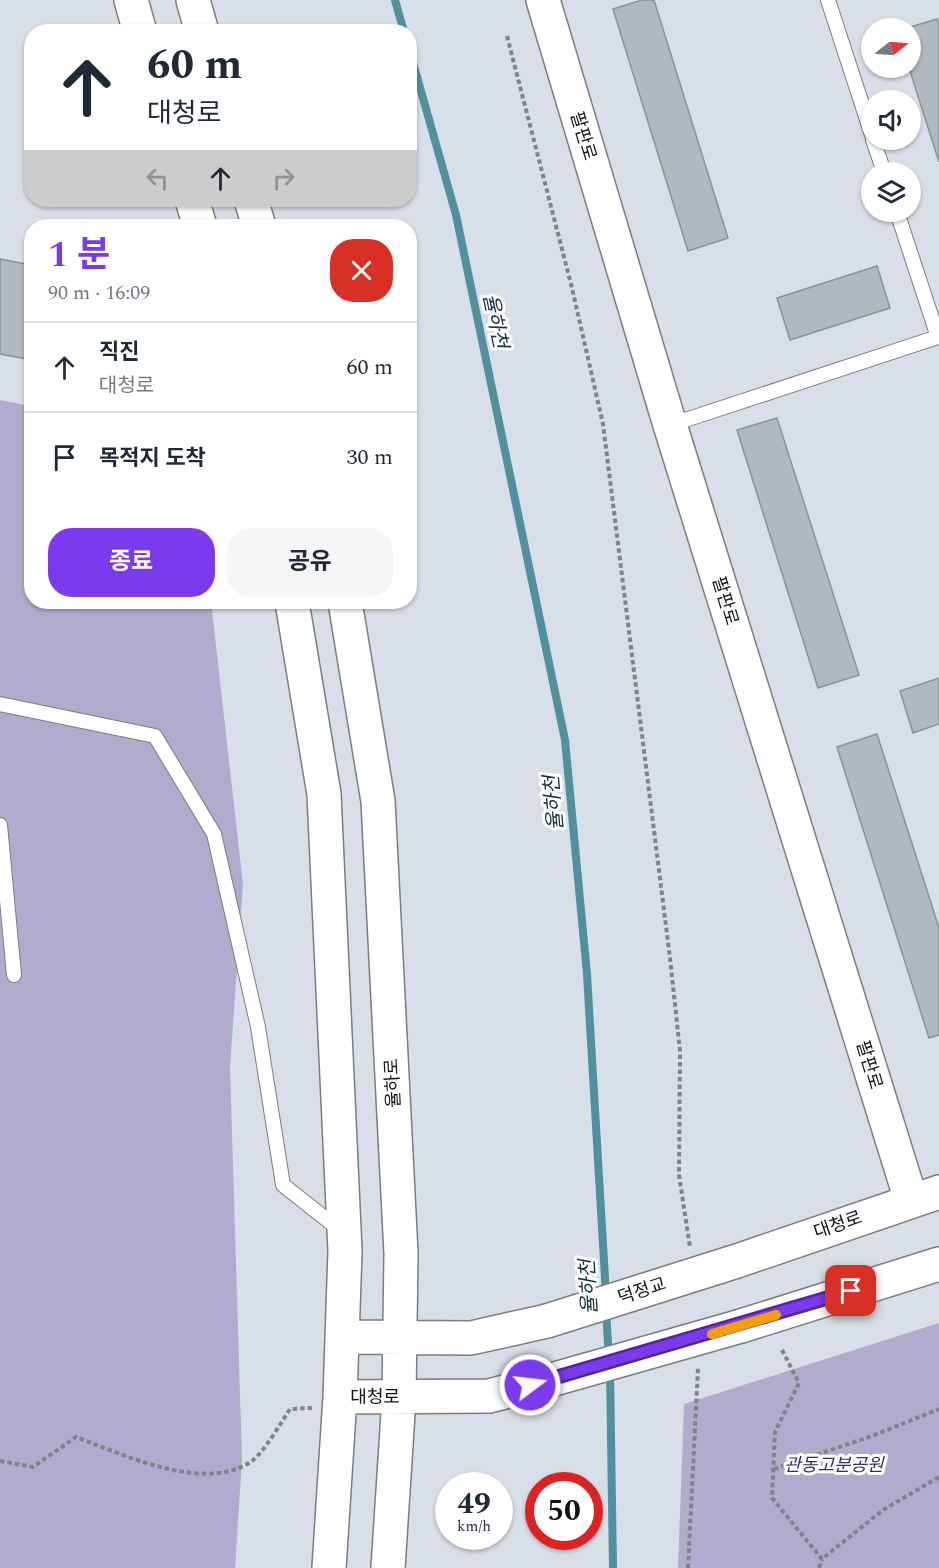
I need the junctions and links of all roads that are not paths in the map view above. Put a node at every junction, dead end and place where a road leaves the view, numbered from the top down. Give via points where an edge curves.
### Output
1 (131, 0) edge
2 (193, 0) edge
3 (543, 0) edge
4 (828, 0) edge
5 (138, 24) edge
6 (200, 24) edge
7 (861, 101) edge
8 (900, 222) edge
9 (670, 424) junction
10 (293, 609) edge
11 (346, 609) edge
12 (0, 704) edge
13 (0, 825) edge
14 (14, 975) dead end
15 (925, 1196) edge
16 (344, 1233) junction
17 (737, 1261) joint
18 (939, 1264) edge
19 (343, 1337) junction
20 (401, 1340) junction
21 (399, 1398) junction
22 (340, 1402) junction
23 (329, 1568) edge
24 (388, 1568) edge

1 - 5 main road
2 - 6 main road
3 - 9 main road, 팔판로
4 - 7 lane
8 - 9 lane via 938,337
9 - 15 main road, 팔판로
10 - 16 main road via 324,794
11 - 20 main road, 율하로 via 378,801 401,1253
12 - 16 lane via 155,736 214,834 258,1027 283,1185
13 - 14 lane
15 - 17 main road, 대청로
16 - 19 main road
17 - 20 main road, 덕정교, bridge via 548,1321 471,1338
18 - 21 main road, 대청로, bridge via 741,1326 489,1396
19 - 20 main road
19 - 22 main road
20 - 21 main road, 율하로
21 - 22 main road, 대청로
21 - 24 main road, 율하로
22 - 23 main road

